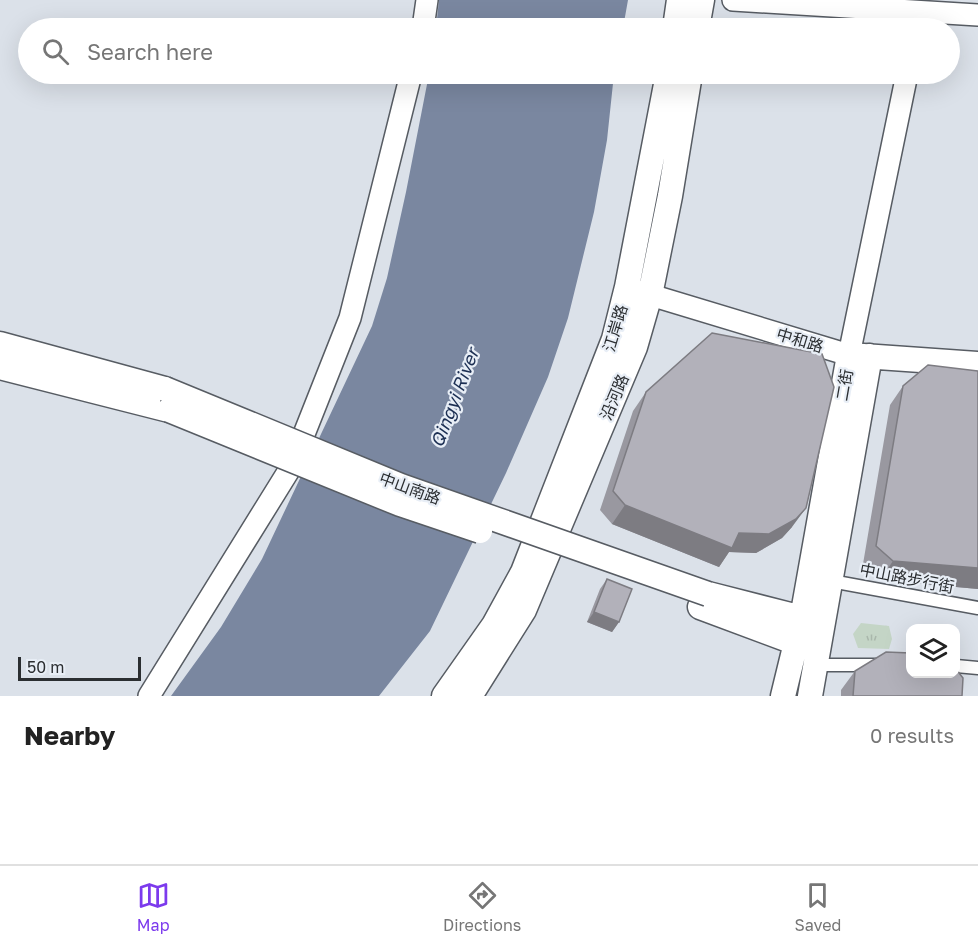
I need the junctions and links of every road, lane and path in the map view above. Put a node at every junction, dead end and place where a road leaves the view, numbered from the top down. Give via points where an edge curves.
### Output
1 (427, 0) edge
2 (680, 0) edge
3 (702, 0) edge
4 (733, 0) edge
5 (978, 3) edge
6 (923, 14) edge
7 (978, 15) edge
8 (424, 18) edge
9 (677, 18) edge
10 (699, 18) edge
11 (408, 84) edge
12 (667, 84) edge
13 (688, 84) edge
14 (905, 84) edge
15 (639, 291) junction
16 (0, 344) edge
17 (859, 356) junction
18 (978, 364) edge
19 (0, 367) edge
20 (167, 400) junction
21 (831, 581) junction
22 (978, 608) edge
23 (811, 641) junction
24 (906, 664) edge
25 (960, 666) edge
26 (978, 668) edge
27 (149, 696) edge
28 (444, 696) edge
29 (470, 696) edge
30 (783, 696) edge
31 (810, 696) edge

1 - 8 street
2 - 9 main road
3 - 10 main road
4 - 6 street
5 - 6 street
6 - 7 street
11 - 27 street via 350,318 291,467
12 - 15 main road, 江岸路
13 - 15 main road, 沿河路 via 670,196
14 - 17 street, 二街
15 - 17 street, 中和路
15 - 28 main road, 江岸路 via 614,339 524,572 494,625
15 - 29 main road, 沿河路 via 635,347 524,610
16 - 20 main road, 中山南路
17 - 18 main road, 中和路
17 - 21 main road, 二街
17 - 23 main road, 二街
19 - 20 main road, 中山南路
20 - 23 main road, 中山南路, bridge via 400,504 704,600
21 - 22 street, 中山路步行街
21 - 23 main road, 二街
23 - 24 street
23 - 30 main road, 二街
23 - 31 main road, 二街
25 - 26 street

